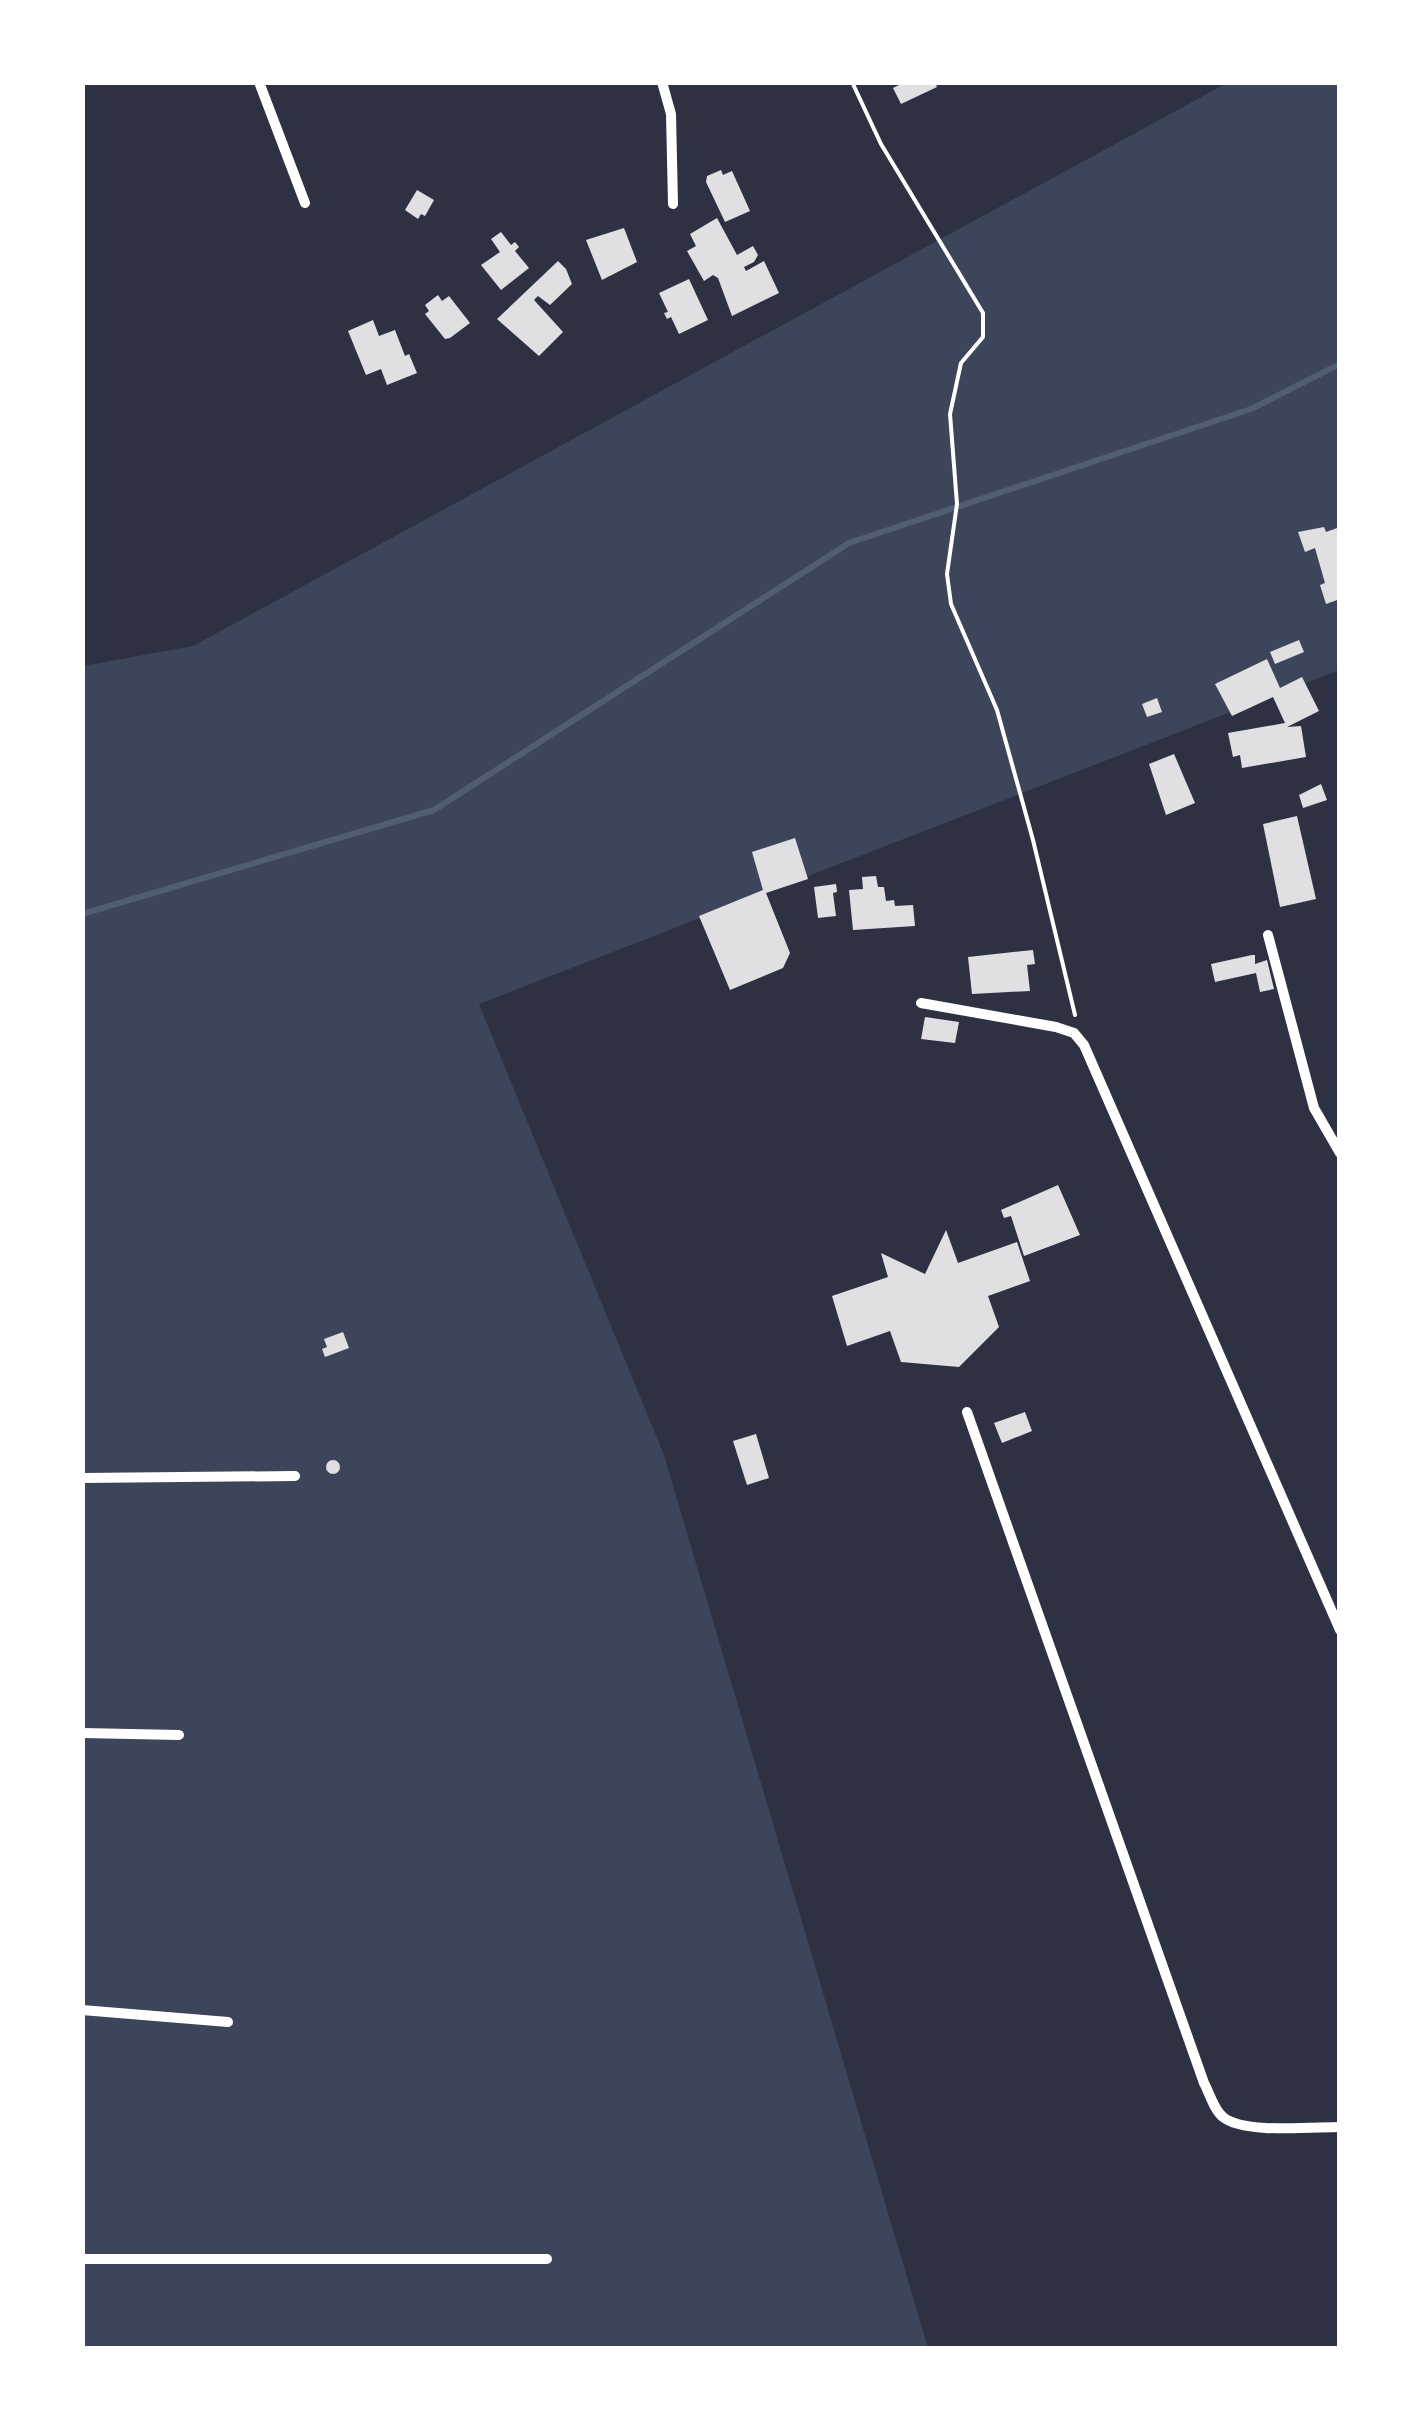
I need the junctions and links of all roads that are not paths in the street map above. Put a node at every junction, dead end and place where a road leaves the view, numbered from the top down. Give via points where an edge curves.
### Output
1 (258, 82) edge
2 (662, 82) edge
3 (305, 203) dead end
4 (673, 204) dead end
5 (1268, 935) dead end
6 (921, 1004) dead end
7 (1340, 1154) edge
8 (968, 1412) dead end
9 (295, 1476) dead end
10 (82, 1478) edge
11 (1340, 1630) edge
12 (82, 1733) edge
13 (180, 1735) dead end
14 (82, 2010) edge
15 (228, 2022) dead end
16 (1340, 2128) edge
17 (82, 2259) edge
18 (547, 2259) dead end

1 - 3 street
2 - 4 street via 671,114
5 - 7 street via 1314,1108
6 - 11 street via 1056,1027 1080,1040
8 - 16 street via 1204,2083 1222,2116 1236,2123
9 - 10 street
12 - 13 street
14 - 15 street
17 - 18 street

